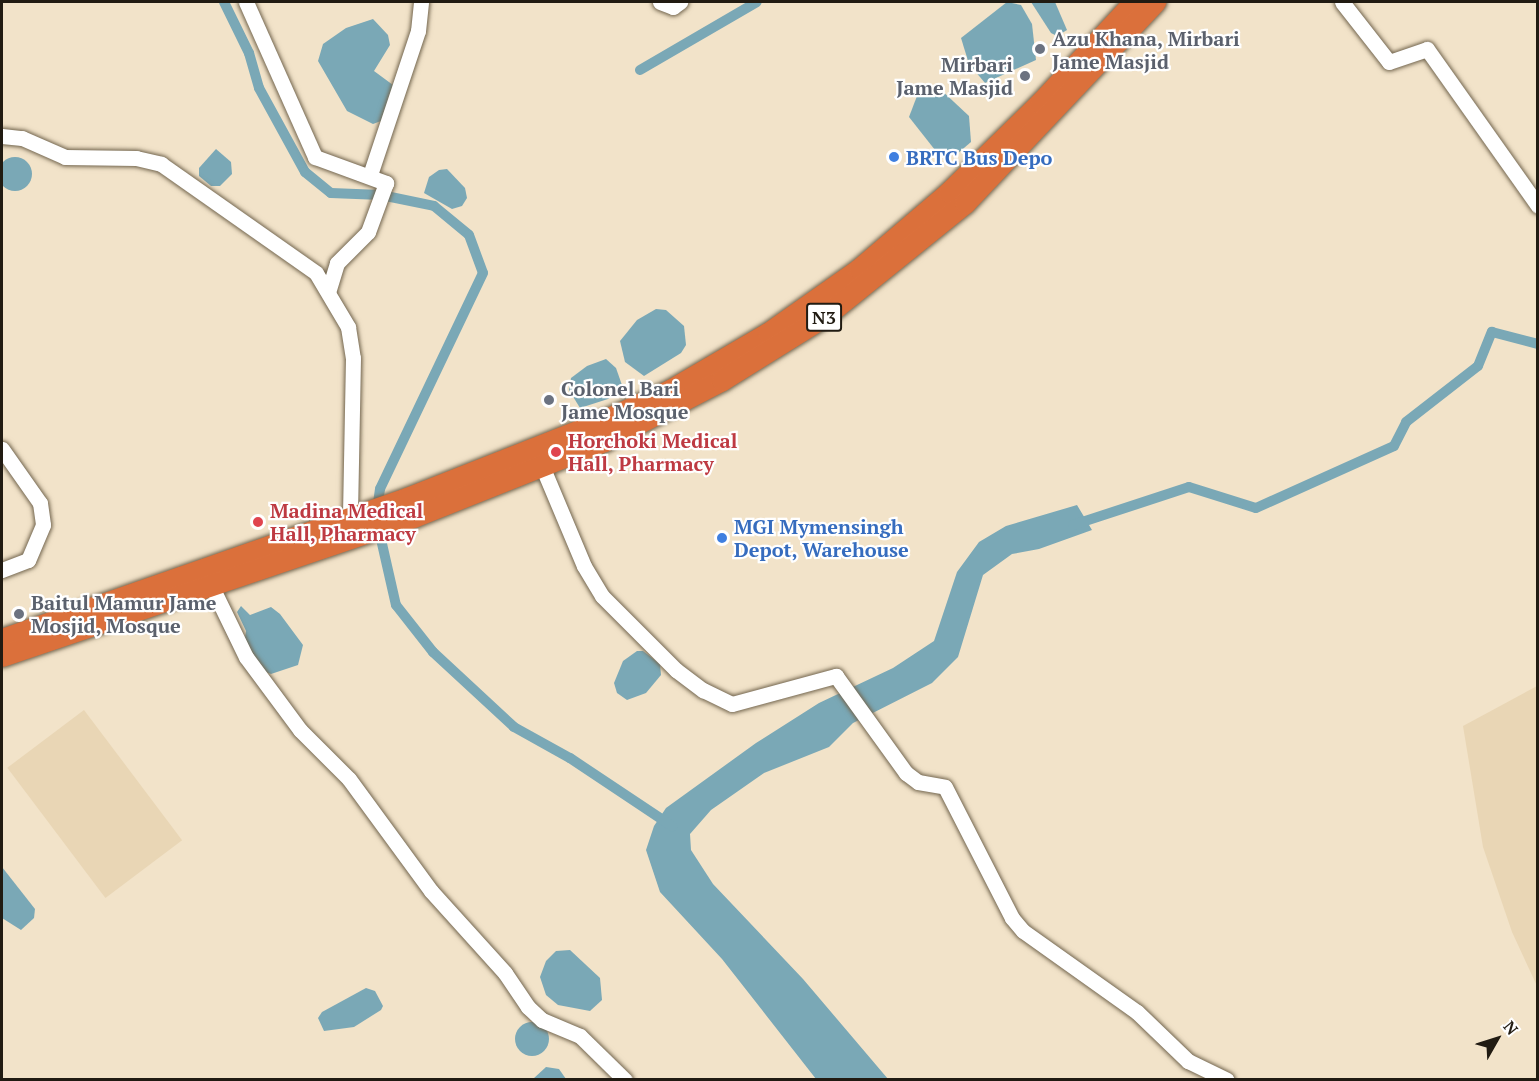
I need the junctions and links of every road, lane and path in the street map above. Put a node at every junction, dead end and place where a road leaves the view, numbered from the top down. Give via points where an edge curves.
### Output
1 (246, 2) edge
2 (421, 2) edge
3 (660, 2) edge
4 (680, 2) edge
5 (1134, 2) edge
6 (1155, 2) edge
7 (1342, 2) edge
8 (2, 136) edge
9 (370, 175) junction
10 (1538, 206) edge
11 (328, 292) junction
12 (2, 449) edge
13 (542, 466) junction
14 (410, 507) junction
15 (350, 529) junction
16 (2, 570) edge
17 (212, 587) junction
18 (2, 639) edge
19 (2, 656) edge
20 (625, 1080) edge
21 (1227, 1080) edge

1 - 9 street via 315,158 342,170
2 - 9 street via 422,18
3 - 4 street via 673,7
5 - 14 highway, N3 via 1040,103 949,192 859,268 768,333 670,390
6 - 13 highway, N3 via 965,203 825,316 722,380 604,441
7 - 10 street via 1389,62 1427,50
8 - 11 street via 22,138 65,157 136,158 161,164 316,273
9 - 11 street via 386,183 378,208 368,232 337,263
11 - 15 street via 348,327 353,358
12 - 16 street via 40,502 44,525 27,560
13 - 14 highway, N3
13 - 21 street via 584,566 602,596 650,646 703,690 732,704 836,676 906,773 918,782 945,787 1012,918 1023,931 1137,1012 1188,1061
14 - 15 highway, N3
15 - 17 highway, N3
15 - 18 highway, N3
17 - 19 highway, N3
17 - 20 street via 246,657 300,730 350,779 431,891 505,973 528,1007 542,1020 580,1036

